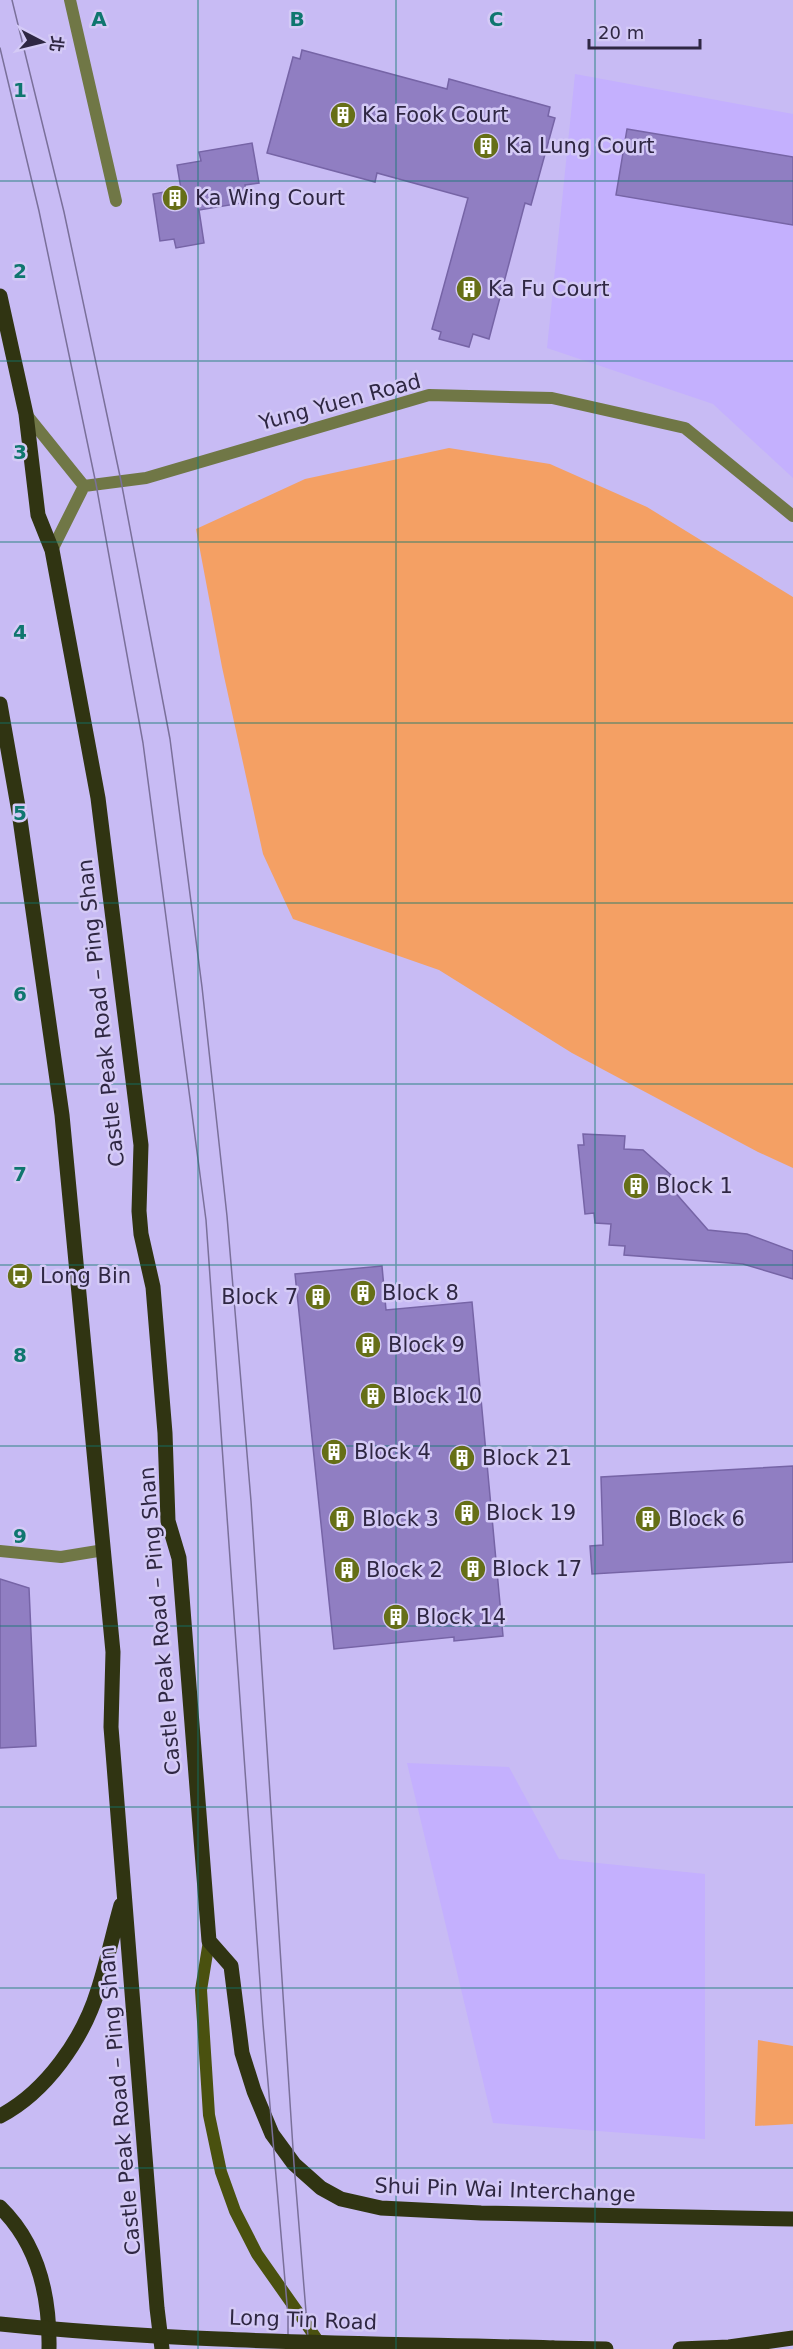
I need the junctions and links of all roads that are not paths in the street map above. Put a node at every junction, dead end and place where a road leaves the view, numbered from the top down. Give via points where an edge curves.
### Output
1 (70, 0) edge
2 (116, 201) dead end
3 (0, 296) edge
4 (26, 414) junction
5 (84, 486) junction
6 (793, 516) edge
7 (52, 549) junction
8 (0, 704) edge
9 (104, 1550) junction
10 (0, 1551) edge
11 (124, 1893) junction
12 (209, 1941) junction
13 (0, 2116) edge
14 (0, 2207) edge
15 (793, 2219) edge
16 (157, 2308) junction
17 (0, 2324) edge
18 (793, 2338) edge
19 (553, 2348) edge
20 (50, 2349) edge
21 (151, 2349) edge
22 (162, 2349) edge
23 (324, 2349) edge
24 (606, 2349) edge
25 (681, 2349) edge

1 - 2 street
3 - 4 main road, Castle Peak Road – Ping Shan
4 - 5 street
4 - 7 main road, Castle Peak Road – Ping Shan via 38,515
5 - 6 street, Yung Yuen Road via 146,478 429,395 552,398 686,428
5 - 7 street
7 - 12 main road, Castle Peak Road – Ping Shan via 98,798 141,1145 139,1211 153,1287 165,1433 166,1502 178,1558
8 - 9 main road, Castle Peak Road – Ping Shan via 63,1115
9 - 10 street via 61,1557
9 - 11 main road, Castle Peak Road – Ping Shan via 113,1652 111,1727
11 - 13 main road via 98,1992 78,2035 48,2079 27,2099
11 - 16 main road, Castle Peak Road – Ping Shan
12 - 15 main road, Shui Pin Wai Interchange via 231,1966 242,2053 272,2134 294,2164 321,2188 341,2199 381,2208 459,2212
12 - 23 main road, Castle Peak Road – Ping Shan via 201,1990 209,2115 221,2172 257,2254
14 - 20 main road via 24,2236 41,2274 50,2319
16 - 21 main road, Castle Peak Road – Ping Shan
16 - 22 main road
17 - 19 main road, Long Tin Road, bridge via 236,2340
18 - 25 main road
19 - 24 main road, Long Tin Road

